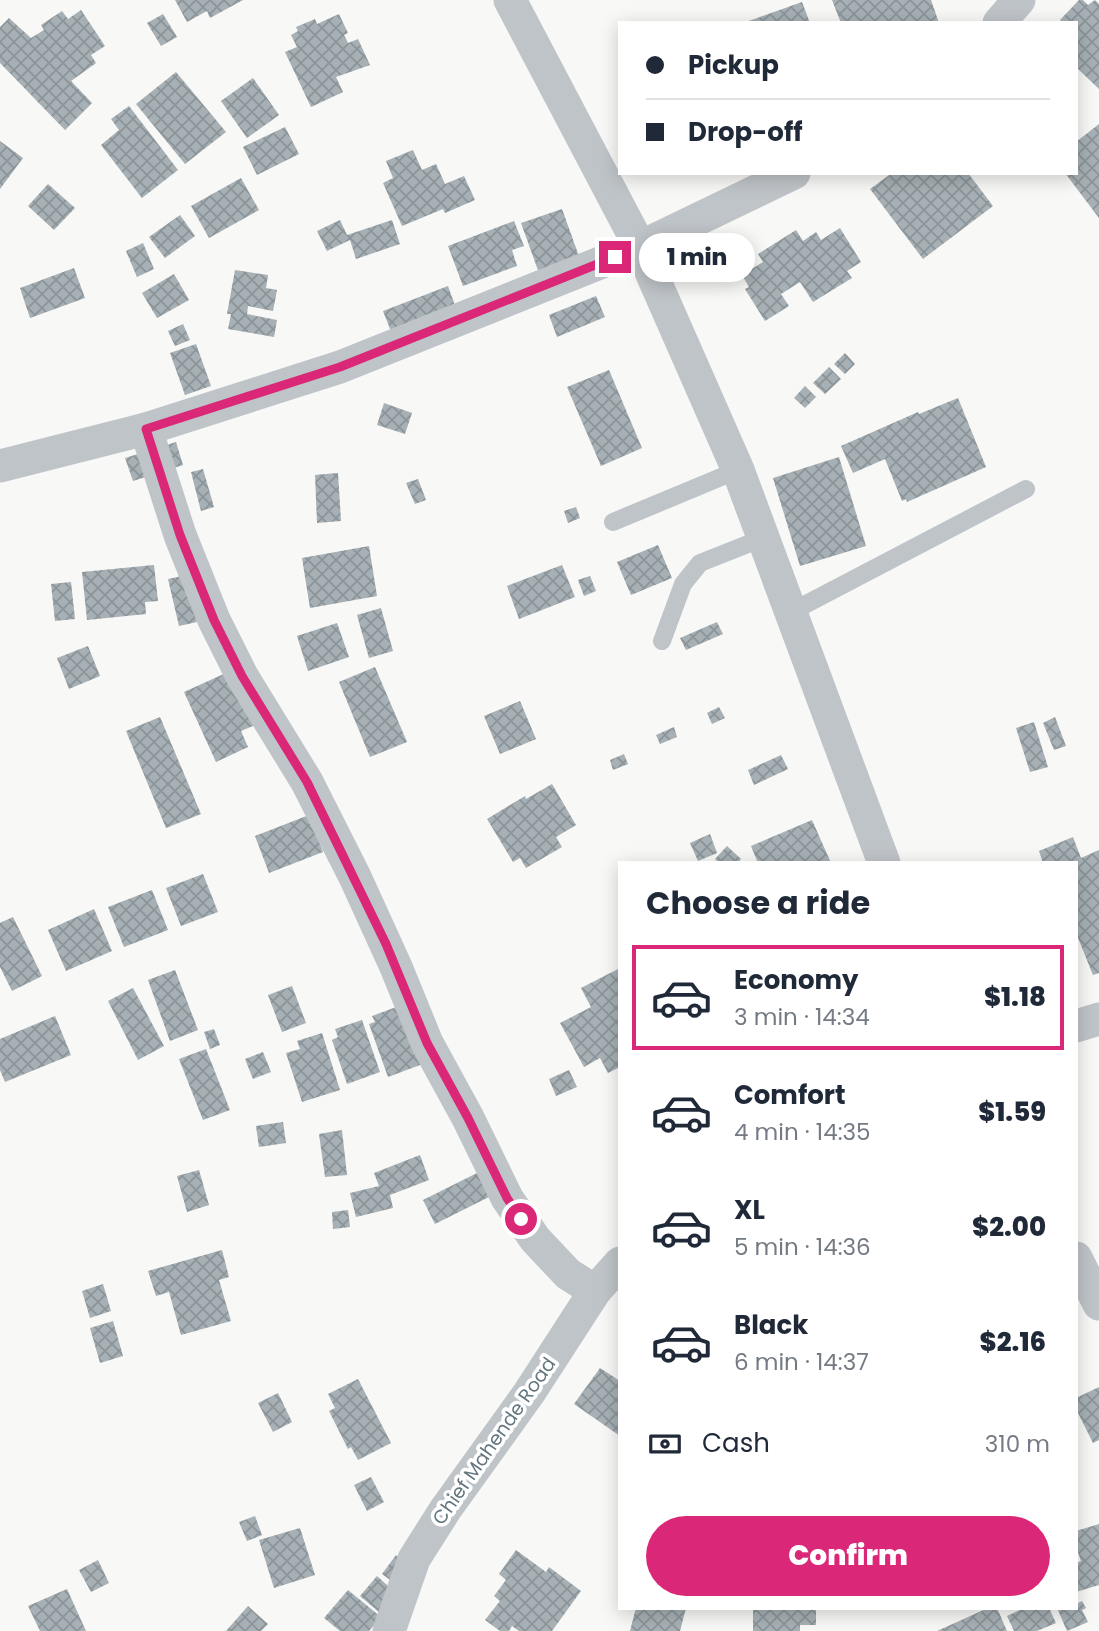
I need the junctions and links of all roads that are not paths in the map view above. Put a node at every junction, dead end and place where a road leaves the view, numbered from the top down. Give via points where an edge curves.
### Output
1 (510, 0) edge
2 (1019, 0) edge
3 (1001, 21) edge
4 (790, 175) edge
5 (640, 247) junction
6 (146, 429) junction
7 (0, 466) edge
8 (738, 470) junction
9 (1026, 489) dead end
10 (614, 522) dead end
11 (763, 538) junction
12 (791, 612) junction
13 (663, 640) dead end
14 (883, 861) edge
15 (1099, 1020) edge
16 (1078, 1025) edge
17 (1078, 1262) edge
18 (618, 1265) edge
19 (595, 1291) junction
20 (1099, 1304) edge
21 (389, 1631) edge

1 - 5 street
2 - 3 street
4 - 5 street
5 - 6 street via 340,367
5 - 8 street
6 - 7 street
6 - 19 street via 180,535 214,620 242,676 307,782 355,877 427,1043 507,1198 535,1239 568,1274
8 - 10 lane
8 - 11 street
9 - 12 lane
11 - 12 street
11 - 13 lane via 700,563 683,584
12 - 14 street
15 - 16 street
17 - 20 street
18 - 19 street, Chief Mahende Road
19 - 21 street, Chief Mahende Road via 414,1559

